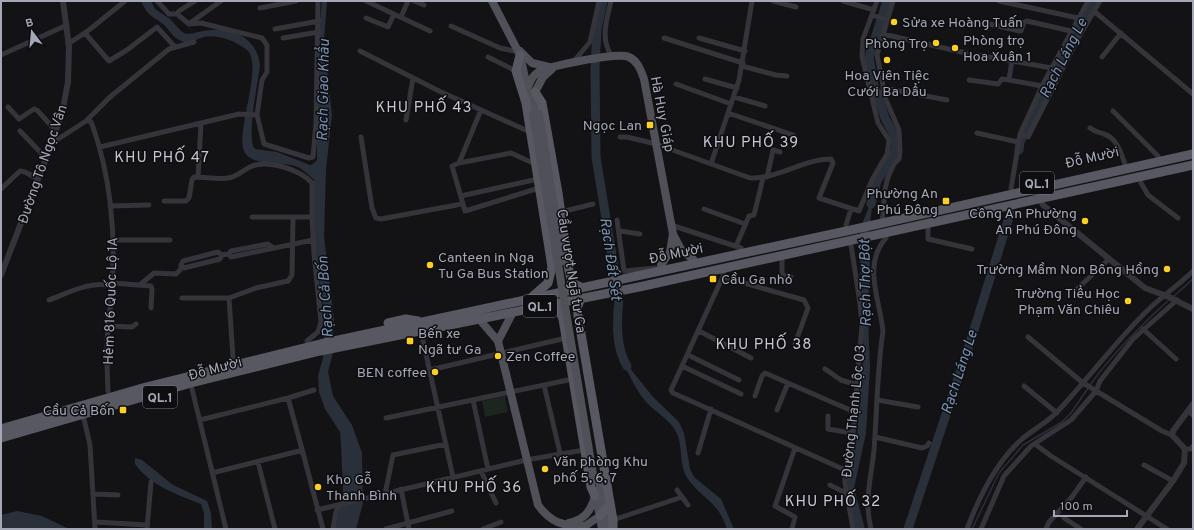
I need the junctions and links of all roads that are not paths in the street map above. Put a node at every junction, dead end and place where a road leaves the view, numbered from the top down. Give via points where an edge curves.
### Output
1 (63, 1) edge
2 (125, 1) edge
3 (157, 1) edge
4 (195, 1) edge
5 (221, 1) edge
6 (296, 1) edge
7 (318, 1) edge
8 (366, 1) edge
9 (408, 1) edge
10 (414, 1) edge
11 (492, 1) edge
12 (599, 1) edge
13 (611, 1) edge
14 (752, 1) edge
15 (773, 1) edge
16 (843, 1) edge
17 (877, 1) edge
18 (893, 1) edge
19 (998, 1) edge
20 (1088, 1) edge
21 (1100, 1) edge
22 (376, 3) edge
23 (424, 5) dead end
24 (796, 7) dead end
25 (260, 8) dead end
26 (873, 12) junction
27 (1095, 12) junction
28 (177, 14) junction
29 (394, 14) junction
30 (401, 17) junction
31 (366, 18) dead end
32 (1078, 18) junction
33 (887, 20) junction
34 (319, 21) junction
35 (981, 22) dead end
36 (189, 24) junction
37 (67, 25) junction
38 (451, 26) dead end
39 (275, 29) dead end
40 (430, 31) dead end
41 (1071, 31) junction
42 (319, 32) junction
43 (85, 33) junction
44 (1121, 33) junction
45 (883, 34) junction
46 (283, 38) dead end
47 (664, 38) dead end
48 (699, 38) dead end
49 (194, 42) dead end
50 (68, 44) junction
51 (175, 47) junction
52 (360, 51) dead end
53 (745, 51) junction
54 (966, 53) dead end
55 (519, 54) junction
56 (1, 55) edge
57 (977, 55) dead end
58 (608, 56) junction
59 (488, 57) dead end
60 (1102, 57) dead end
61 (1012, 60) junction
62 (571, 64) junction
63 (743, 65) junction
64 (554, 68) junction
65 (1052, 68) junction
66 (516, 71) junction
67 (787, 76) dead end
68 (413, 78) junction
69 (531, 79) junction
70 (705, 79) dead end
71 (969, 80) dead end
72 (1009, 80) junction
73 (676, 84) dead end
74 (1042, 86) junction
75 (737, 88) junction
76 (531, 90) junction
77 (883, 90) junction
78 (1193, 94) edge
79 (871, 95) junction
80 (734, 97) junction
81 (947, 100) dead end
82 (731, 104) junction
83 (765, 106) dead end
84 (8, 107) dead end
85 (481, 110) junction
86 (1113, 111) dead end
87 (728, 113) junction
88 (536, 114) joint
89 (257, 115) junction
90 (406, 120) dead end
91 (86, 121) junction
92 (201, 123) junction
93 (1090, 128) dead end
94 (20, 131) dead end
95 (56, 131) junction
96 (530, 132) junction
97 (977, 133) dead end
98 (1020, 134) junction
99 (793, 135) dead end
100 (362, 137) dead end
101 (620, 137) dead end
102 (1018, 142) junction
103 (52, 143) junction
104 (656, 144) junction
105 (100, 147) junction
106 (1193, 148) edge
107 (780, 152) dead end
108 (1193, 154) edge
109 (1158, 156) junction
110 (46, 158) junction
111 (459, 163) junction
112 (535, 164) junction
113 (711, 164) junction
114 (1125, 164) junction
115 (1193, 165) edge
116 (1193, 171) edge
117 (198, 177) junction
118 (765, 178) junction
119 (38, 179) junction
120 (1140, 183) junction
121 (539, 184) junction
122 (1, 189) edge
123 (1011, 189) junction
124 (461, 196) junction
125 (164, 201) dead end
126 (1042, 202) junction
127 (462, 204) junction
128 (593, 204) dead end
129 (149, 205) dead end
130 (110, 206) junction
131 (704, 209) dead end
132 (851, 209) junction
133 (560, 212) junction
134 (252, 217) dead end
135 (293, 217) junction
136 (312, 217) junction
137 (1178, 218) dead end
138 (882, 219) junction
139 (617, 220) dead end
140 (745, 224) junction
141 (671, 225) junction
142 (851, 226) junction
143 (928, 228) junction
144 (620, 231) junction
145 (640, 234) dead end
146 (673, 234) junction
147 (884, 237) junction
148 (113, 240) junction
149 (170, 240) dead end
150 (313, 240) junction
151 (853, 243) junction
152 (293, 244) junction
153 (738, 247) junction
154 (972, 249) dead end
155 (719, 253) junction
156 (1109, 258) junction
157 (693, 259) junction
158 (708, 260) junction
159 (782, 260) junction
160 (659, 267) junction
161 (569, 271) junction
162 (1193, 271) edge
163 (552, 273) junction
164 (645, 274) junction
165 (1, 275) edge
166 (723, 275) junction
167 (791, 277) dead end
168 (112, 284) junction
169 (142, 284) junction
170 (581, 287) junction
171 (1077, 289) dead end
172 (636, 290) junction
173 (182, 298) dead end
174 (229, 298) junction
175 (581, 298) junction
176 (1171, 298) junction
177 (530, 299) junction
178 (49, 300) dead end
179 (547, 305) junction
180 (151, 308) dead end
181 (1193, 309) edge
182 (513, 312) junction
183 (578, 316) junction
184 (479, 319) junction
185 (563, 319) junction
186 (136, 324) dead end
187 (108, 326) junction
188 (1143, 329) junction
189 (427, 330) junction
190 (699, 331) junction
191 (1028, 337) dead end
192 (566, 338) junction
193 (307, 341) junction
194 (498, 341) junction
195 (344, 342) junction
196 (795, 344) dead end
197 (320, 347) junction
198 (501, 353) junction
199 (688, 355) junction
200 (233, 358) junction
201 (751, 358) dead end
202 (1176, 359) dead end
203 (682, 366) junction
204 (825, 369) dead end
205 (430, 370) junction
206 (573, 379) junction
207 (739, 380) dead end
208 (788, 383) junction
209 (1084, 384) junction
210 (544, 385) junction
211 (857, 385) junction
212 (192, 386) junction
213 (1024, 386) dead end
214 (314, 390) dead end
215 (108, 391) junction
216 (1095, 391) junction
217 (509, 392) junction
218 (741, 394) dead end
219 (755, 396) dead end
220 (288, 398) junction
221 (473, 400) junction
222 (877, 400) junction
223 (1193, 404) edge
224 (438, 407) junction
225 (918, 407) dead end
226 (711, 409) junction
227 (777, 410) dead end
228 (1057, 413) junction
229 (1190, 413) edge
230 (828, 416) dead end
231 (855, 416) junction
232 (386, 418) dead end
233 (84, 419) junction
234 (200, 420) junction
235 (1, 423) edge
236 (1, 430) edge
237 (852, 433) junction
238 (1172, 435) junction
239 (875, 437) junction
240 (1, 438) edge
241 (929, 443) dead end
242 (1, 444) edge
243 (446, 444) junction
244 (1035, 444) junction
245 (795, 448) junction
246 (1191, 449) edge
247 (584, 450) junction
248 (303, 453) junction
249 (560, 453) junction
250 (698, 453) dead end
251 (526, 460) junction
252 (258, 462) junction
253 (1144, 465) dead end
254 (488, 469) junction
255 (845, 470) junction
256 (481, 471) junction
257 (212, 473) junction
258 (453, 477) junction
259 (1086, 477) junction
260 (596, 480) junction
261 (1173, 481) junction
262 (151, 482) dead end
263 (830, 485) dead end
264 (401, 489) junction
265 (677, 490) dead end
266 (94, 494) junction
267 (385, 494) junction
268 (848, 494) junction
269 (118, 495) dead end
270 (596, 496) junction
271 (682, 497) junction
272 (496, 503) dead end
273 (341, 504) junction
274 (688, 505) dead end
275 (318, 510) junction
276 (452, 511) dead end
277 (603, 512) junction
278 (1147, 517) junction
279 (1064, 518) dead end
280 (96, 522) junction
281 (501, 522) dead end
282 (565, 524) junction
283 (613, 525) edge
284 (147, 527) edge
285 (409, 527) edge
286 (588, 528) edge
287 (96, 529) edge
288 (226, 529) edge
289 (276, 529) edge
290 (323, 529) edge
291 (333, 529) edge
292 (386, 529) edge
293 (483, 529) edge
294 (602, 529) edge
295 (608, 529) edge
296 (792, 529) edge
297 (853, 529) edge
298 (871, 529) edge
299 (967, 529) edge
300 (981, 529) edge
301 (1046, 529) edge
302 (1081, 529) edge
303 (1137, 529) edge
304 (1167, 529) edge

1 - 37 street, Đường Tô Ngọc Vân
2 - 43 street
3 - 28 street via 169,14
4 - 28 street
5 - 36 street
6 - 25 street
7 - 34 street
8 - 22 street
9 - 30 street
10 - 23 street
11 - 55 main road, Hà Huy Giáp
12 - 62 street via 590,42
13 - 58 street via 605,37
14 - 53 street
15 - 24 street
16 - 26 street
17 - 26 street
18 - 33 street
19 - 32 street
20 - 32 street
21 - 27 street
22 - 29 street
26 - 33 street
26 - 79 street via 863,39 862,57
27 - 44 street
27 - 98 street via 1077,40 1028,137
28 - 36 street
29 - 30 street
29 - 31 street via 388,27
30 - 40 street
32 - 41 street
33 - 45 street
34 - 39 street
34 - 42 street
35 - 41 street via 1021,31 1024,22 1027,21
36 - 89 street via 201,23 262,38 267,45 267,72 262,80
37 - 50 street, Đường Tô Ngọc Vân
37 - 56 street
38 - 55 street
41 - 65 street
42 - 46 street
42 - 89 street via 313,157 264,144
43 - 50 street
43 - 51 street via 109,61 157,27
44 - 60 street
44 - 78 street
45 - 54 street
45 - 77 street via 877,55
47 - 63 street
48 - 53 street
49 - 51 street
50 - 95 street, Đường Tô Ngọc Vân via 66,96
51 - 91 street via 110,97
52 - 68 street
53 - 63 street
55 - 64 main road, Hà Huy Giáp via 532,63
55 - 66 highway
55 - 69 main road, Hà Huy Giáp
55 - 76 main road, Hà Huy Giáp
57 - 61 street
58 - 62 main road, Hà Huy Giáp
58 - 104 main road, Hà Huy Giáp via 631,57 639,66 644,79
59 - 66 street
61 - 65 street
61 - 72 street
62 - 64 main road, Hà Huy Giáp
63 - 67 street
63 - 75 street
64 - 69 main road, Hà Huy Giáp via 541,71
64 - 76 main road
65 - 74 street
66 - 96 highway via 526,103
68 - 85 street
68 - 90 street
69 - 76 main road, Hà Huy Giáp
70 - 75 street
71 - 72 street via 998,84 1002,79
72 - 74 street
73 - 82 street
74 - 98 street
75 - 80 street
76 - 88 main road, Hà Huy Giáp
76 - 133 highway via 542,103
77 - 79 street
77 - 81 street
77 - 138 street via 899,130 900,152 885,189
79 - 132 street via 878,123 889,140 887,154 859,211
80 - 82 street
80 - 83 street
82 - 87 street
84 - 95 street via 19,119 30,110 37,110
85 - 96 street
85 - 111 street
86 - 109 street
87 - 99 street
87 - 113 street
88 - 260 main road, Cầu vượt Ngã tư Ga, bridge
89 - 92 street via 243,114
91 - 103 street
91 - 105 street, Hẻm 816 Quốc Lộ 1A via 92,124
92 - 105 street
92 - 117 street
93 - 114 street via 1104,134 1118,145
94 - 110 street
95 - 103 street, Đường Tô Ngọc Vân
96 - 112 highway
97 - 102 street
98 - 102 street
100 - 127 street via 372,208 376,218
101 - 104 street via 627,136
102 - 123 street
103 - 110 street, Đường Tô Ngọc Vân
104 - 113 street
104 - 141 main road, Hà Huy Giáp
105 - 130 street, Hẻm 816 Quốc Lộ 1A
106 - 109 highway, Đỗ Mười / QL.1
107 - 118 street via 773,150
108 - 138 highway, Đỗ Mười / QL.1
109 - 114 highway, Đỗ Mười / QL.1
110 - 119 street, Đường Tô Ngọc Vân
111 - 112 street via 511,153
111 - 124 street via 452,166
112 - 121 highway
113 - 118 street via 750,178
114 - 123 highway, Đỗ Mười / QL.1
115 - 126 highway, QL.1
116 - 120 highway, QL.1
117 - 125 street via 193,178 186,201
117 - 136 street via 226,179 260,164 291,169 312,183
118 - 132 street via 792,168 832,159 833,163 818,198
118 - 140 street via 754,215 749,216
119 - 122 street via 20,171
119 - 165 street, Đường Tô Ngọc Vân
120 - 126 highway, QL.1
120 - 137 street via 1148,195
121 - 124 street
121 - 127 street via 465,211
121 - 163 highway
123 - 138 highway, Đỗ Mười / QL.1
124 - 127 street
126 - 143 highway, QL.1
126 - 147 highway, QL.1
126 - 156 street
128 - 133 street
129 - 130 street
130 - 148 street, Hẻm 816 Quốc Lộ 1A
131 - 140 street
132 - 142 street
133 - 161 highway
134 - 135 street
135 - 136 street
135 - 152 street
136 - 150 street
138 - 142 highway, QL.1
139 - 144 street
140 - 153 street
141 - 146 main road, Hà Huy Giáp
141 - 153 street
142 - 153 highway, Đỗ Mười / QL.1
142 - 158 highway, Đỗ Mười / QL.1
143 - 147 highway, QL.1
143 - 154 street via 928,239
144 - 145 street
144 - 160 street via 624,272
146 - 157 main road, Hà Huy Giáp via 682,251
146 - 160 main road, Hà Huy Giáp via 670,252
147 - 151 highway, QL.1
147 - 222 street via 876,253 873,279 883,331
148 - 149 street
148 - 168 street, Hẻm 816 Quốc Lộ 1A
150 - 152 street
150 - 193 street via 321,322 318,332
151 - 159 highway, Đỗ Mười / QL.1
151 - 172 highway, Đỗ Mười / QL.1
151 - 211 street, Đường Thạnh Lộc 03 via 862,325
152 - 169 street via 272,247 268,244 231,251 229,254 222,255 218,252 183,261 181,269 176,274 151,274
152 - 174 street via 292,277 288,282 256,288
153 - 155 highway, Đỗ Mười / QL.1
155 - 157 highway, Đỗ Mười / QL.1
155 - 158 highway
156 - 171 street
156 - 176 street via 1145,288
157 - 160 highway, Đỗ Mười / QL.1
158 - 164 highway, Đỗ Mười / QL.1
159 - 166 highway, Đỗ Mười / QL.1
159 - 167 street via 782,275
160 - 164 highway, Đỗ Mười / QL.1
161 - 163 highway via 557,276
161 - 170 highway via 572,283
162 - 176 street
163 - 177 highway via 544,288
164 - 170 highway, Đỗ Mười / QL.1
166 - 172 highway, Đỗ Mười / QL.1
166 - 190 street
166 - 196 street via 804,300 808,308
168 - 169 street
168 - 178 street via 84,287
168 - 187 street, Hẻm 816 Quốc Lộ 1A
169 - 180 street via 152,289
170 - 177 highway, Đỗ Mười / QL.1
172 - 175 highway, Đỗ Mười / QL.1
173 - 174 street
174 - 200 street
175 - 179 highway, Đỗ Mười / QL.1
175 - 183 highway via 577,308
176 - 181 street
176 - 188 street
176 - 209 street via 1152,307 1108,352
177 - 189 highway, Đỗ Mười / QL.1
179 - 182 highway, Đỗ Mười / QL.1
179 - 185 highway via 558,310
182 - 184 highway, Đỗ Mười / QL.1
182 - 194 main road
183 - 185 highway via 571,311 566,313
183 - 283 highway
184 - 189 highway, Đỗ Mười / QL.1 via 469,321 460,327
184 - 194 main road
185 - 192 highway
186 - 187 street via 132,327
187 - 215 street, Hẻm 816 Quốc Lộ 1A
188 - 202 street
188 - 216 street via 1113,364
189 - 195 highway, Đỗ Mười / QL.1
189 - 195 highway, Đỗ Mười / QL.1 via 406,319
189 - 205 street
190 - 199 street
190 - 201 street
191 - 209 street
192 - 198 street
192 - 206 highway
193 - 197 highway, Đỗ Mười / QL.1
193 - 200 highway, Đỗ Mười / QL.1
194 - 198 main road
195 - 197 highway, QL.1
195 - 197 highway, QL.1
197 - 212 highway, Đỗ Mười / QL.1
197 - 236 highway, Đỗ Mười / QL.1 via 146,387
198 - 205 street
198 - 217 main road
199 - 203 street
199 - 207 street
200 - 215 highway, Đỗ Mười / QL.1
203 - 218 street
203 - 226 street via 671,388 673,393
204 - 211 street via 841,380
205 - 224 street
206 - 210 street
206 - 247 highway
208 - 219 street via 765,373
208 - 227 street
208 - 231 street via 850,410
209 - 216 street
209 - 228 street
210 - 217 street
210 - 249 street
211 - 231 street, Đường Thạnh Lộc 03
212 - 233 highway, Đỗ Mười / QL.1
212 - 234 street
212 - 240 highway, Đỗ Mười / QL.1
213 - 228 street
214 - 220 street
215 - 235 highway, Đỗ Mười / QL.1
216 - 238 street
216 - 244 street via 1071,420
217 - 221 street
217 - 251 main road
220 - 234 street
220 - 248 street
221 - 224 street
221 - 254 street
222 - 225 street
222 - 239 street
223 - 229 street
224 - 232 street
224 - 243 street
226 - 245 street
226 - 250 street
228 - 299 street via 1017,444 994,474 975,507
229 - 238 street
230 - 237 street via 828,429
231 - 237 street, Đường Thạnh Lộc 03
233 - 242 highway, Đỗ Mười / QL.1
233 - 266 street via 90,445
234 - 257 street
237 - 255 street, Đường Thạnh Lộc 03 via 852,445
238 - 246 street
239 - 241 street via 922,448
239 - 298 street via 867,497 867,515
243 - 258 street
243 - 267 street via 393,454
244 - 259 street
244 - 300 street via 1004,476
245 - 255 street
245 - 296 street via 775,506 795,517
246 - 261 street
247 - 249 street
247 - 270 highway via 591,487
248 - 252 street via 299,451
248 - 275 street
249 - 251 street
251 - 254 street
251 - 282 main road via 538,505 553,522
252 - 257 street
252 - 289 street
253 - 261 street
254 - 256 street
255 - 268 street, Đường Thạnh Lộc 03
256 - 258 street
256 - 272 street
257 - 288 street
258 - 264 street
259 - 278 street
259 - 301 street
260 - 270 main road
260 - 277 main road
261 - 278 street
262 - 284 street
263 - 268 street
264 - 267 street
264 - 285 street
265 - 271 street
266 - 269 street
266 - 280 street
267 - 273 street
268 - 297 street, Đường Thạnh Lộc 03
270 - 277 main road
270 - 282 main road via 586,515
271 - 274 street
271 - 283 street
273 - 275 street
273 - 291 street via 336,512
275 - 290 street
276 - 285 street
277 - 286 main road
277 - 294 main road
277 - 295 main road
278 - 303 street
278 - 304 street
279 - 302 street
280 - 284 street
280 - 287 street
281 - 293 street
282 - 286 main road
285 - 292 street

